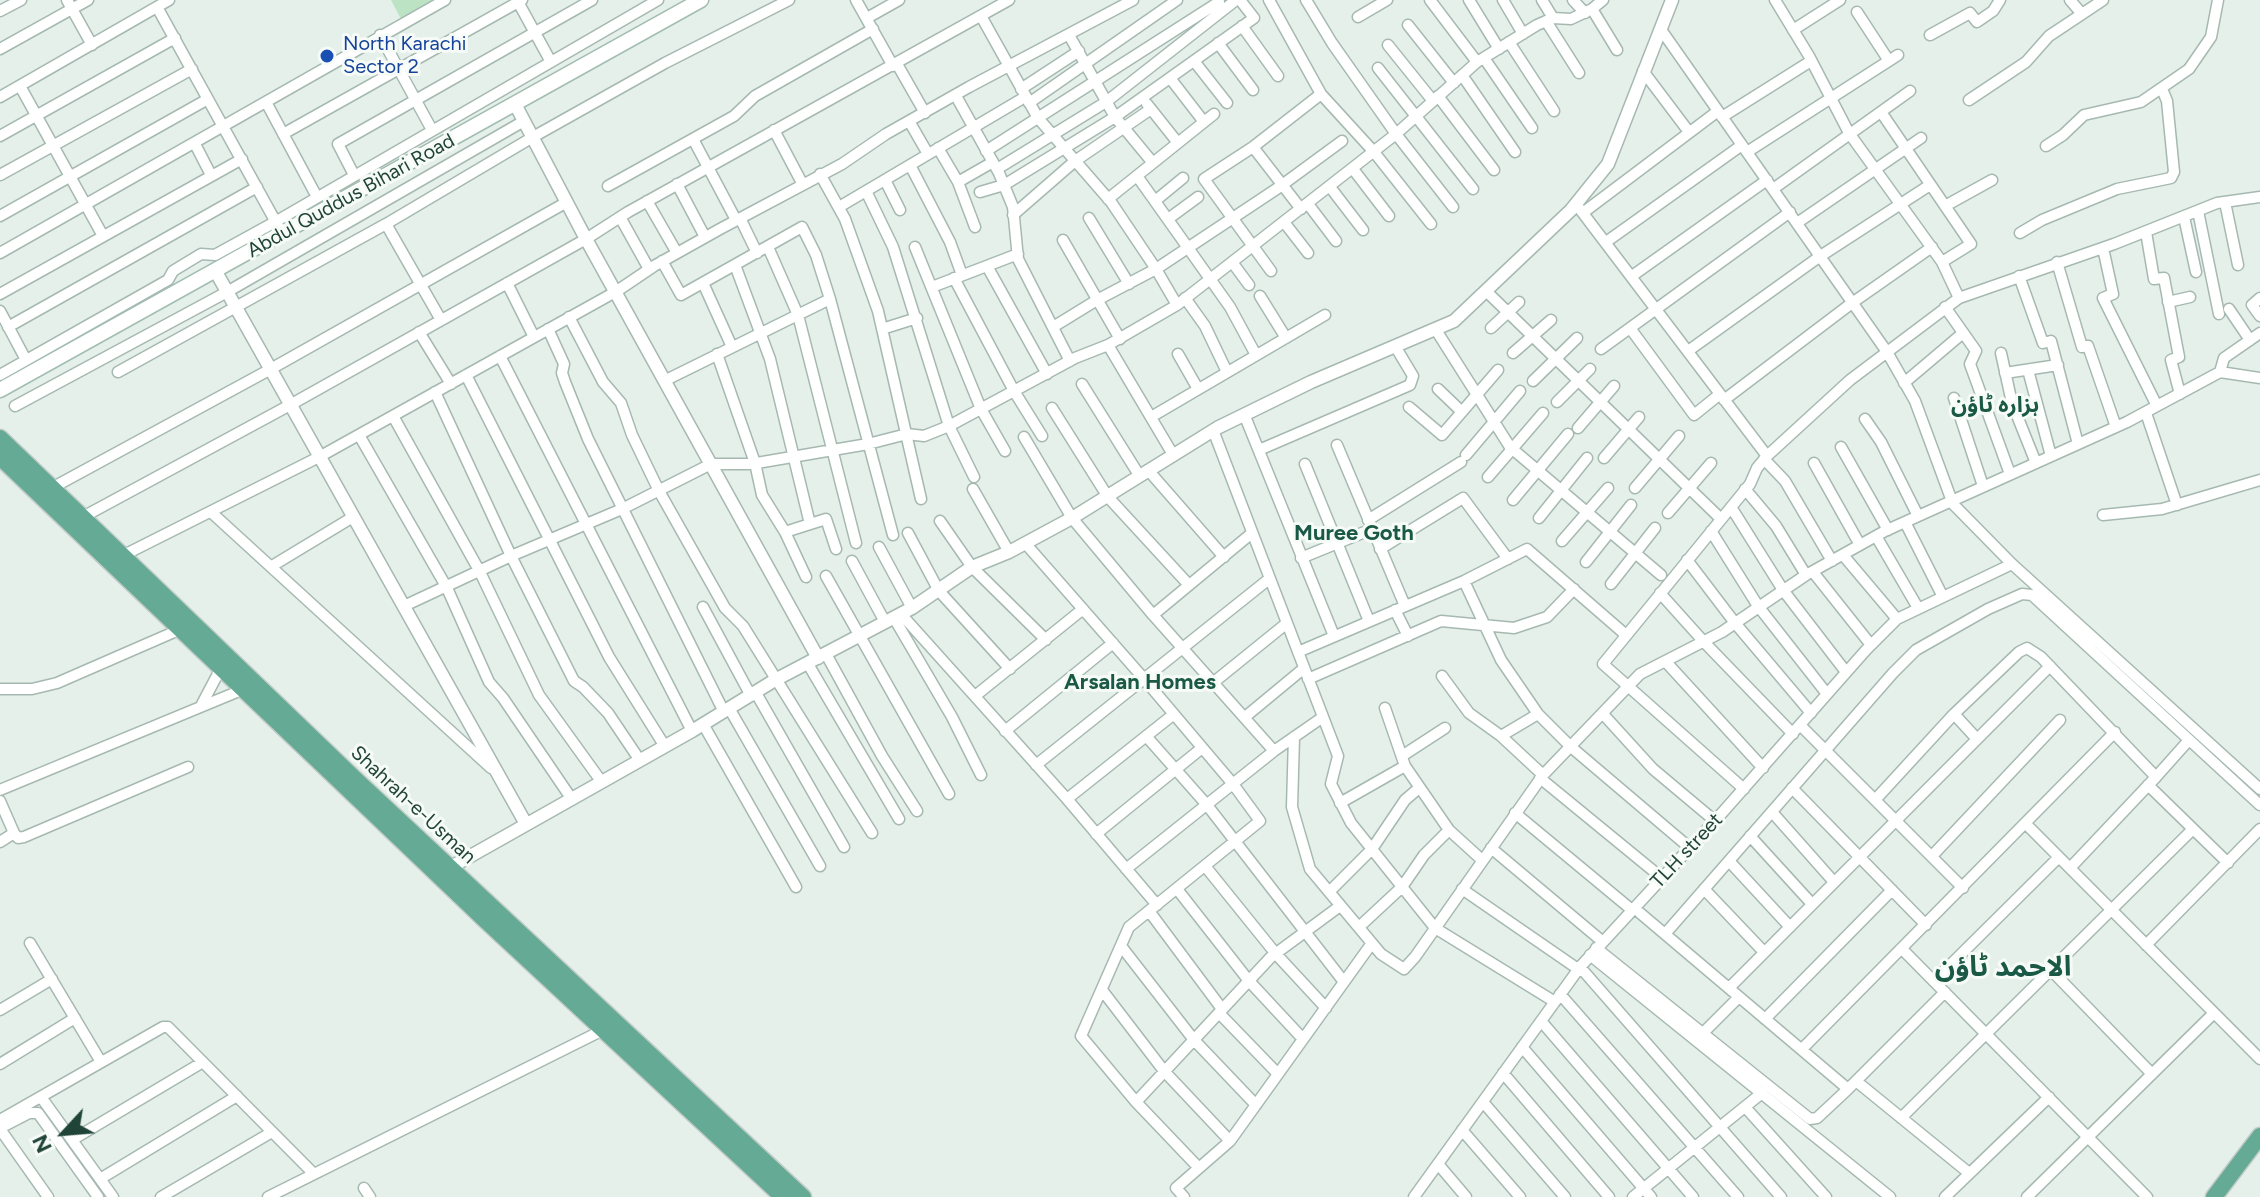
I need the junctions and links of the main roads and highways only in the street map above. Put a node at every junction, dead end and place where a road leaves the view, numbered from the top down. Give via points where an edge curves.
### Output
1 (701, 0) edge
2 (0, 390) edge
3 (0, 438) edge
4 (0, 457) edge
5 (446, 873) junction
6 (657, 1069) junction
7 (718, 1126) junction
8 (2260, 1136) edge
9 (801, 1196) edge
10 (783, 1197) edge
11 (2214, 1197) edge

1 - 2 main road, Abdul Quddus Bihari Road via 279,228 216,272
3 - 5 main road, Shahrah-e-Usman
4 - 5 main road, Shahrah-e-Usman
5 - 6 main road, Shahrah-e-Usman
5 - 6 main road, Shahrah-e-Usman via 605,1029
6 - 7 main road, Shahrah-e-Usman
7 - 9 main road, Shahrah-e-Usman
7 - 10 main road, Shahrah-e-Usman
8 - 11 main road

